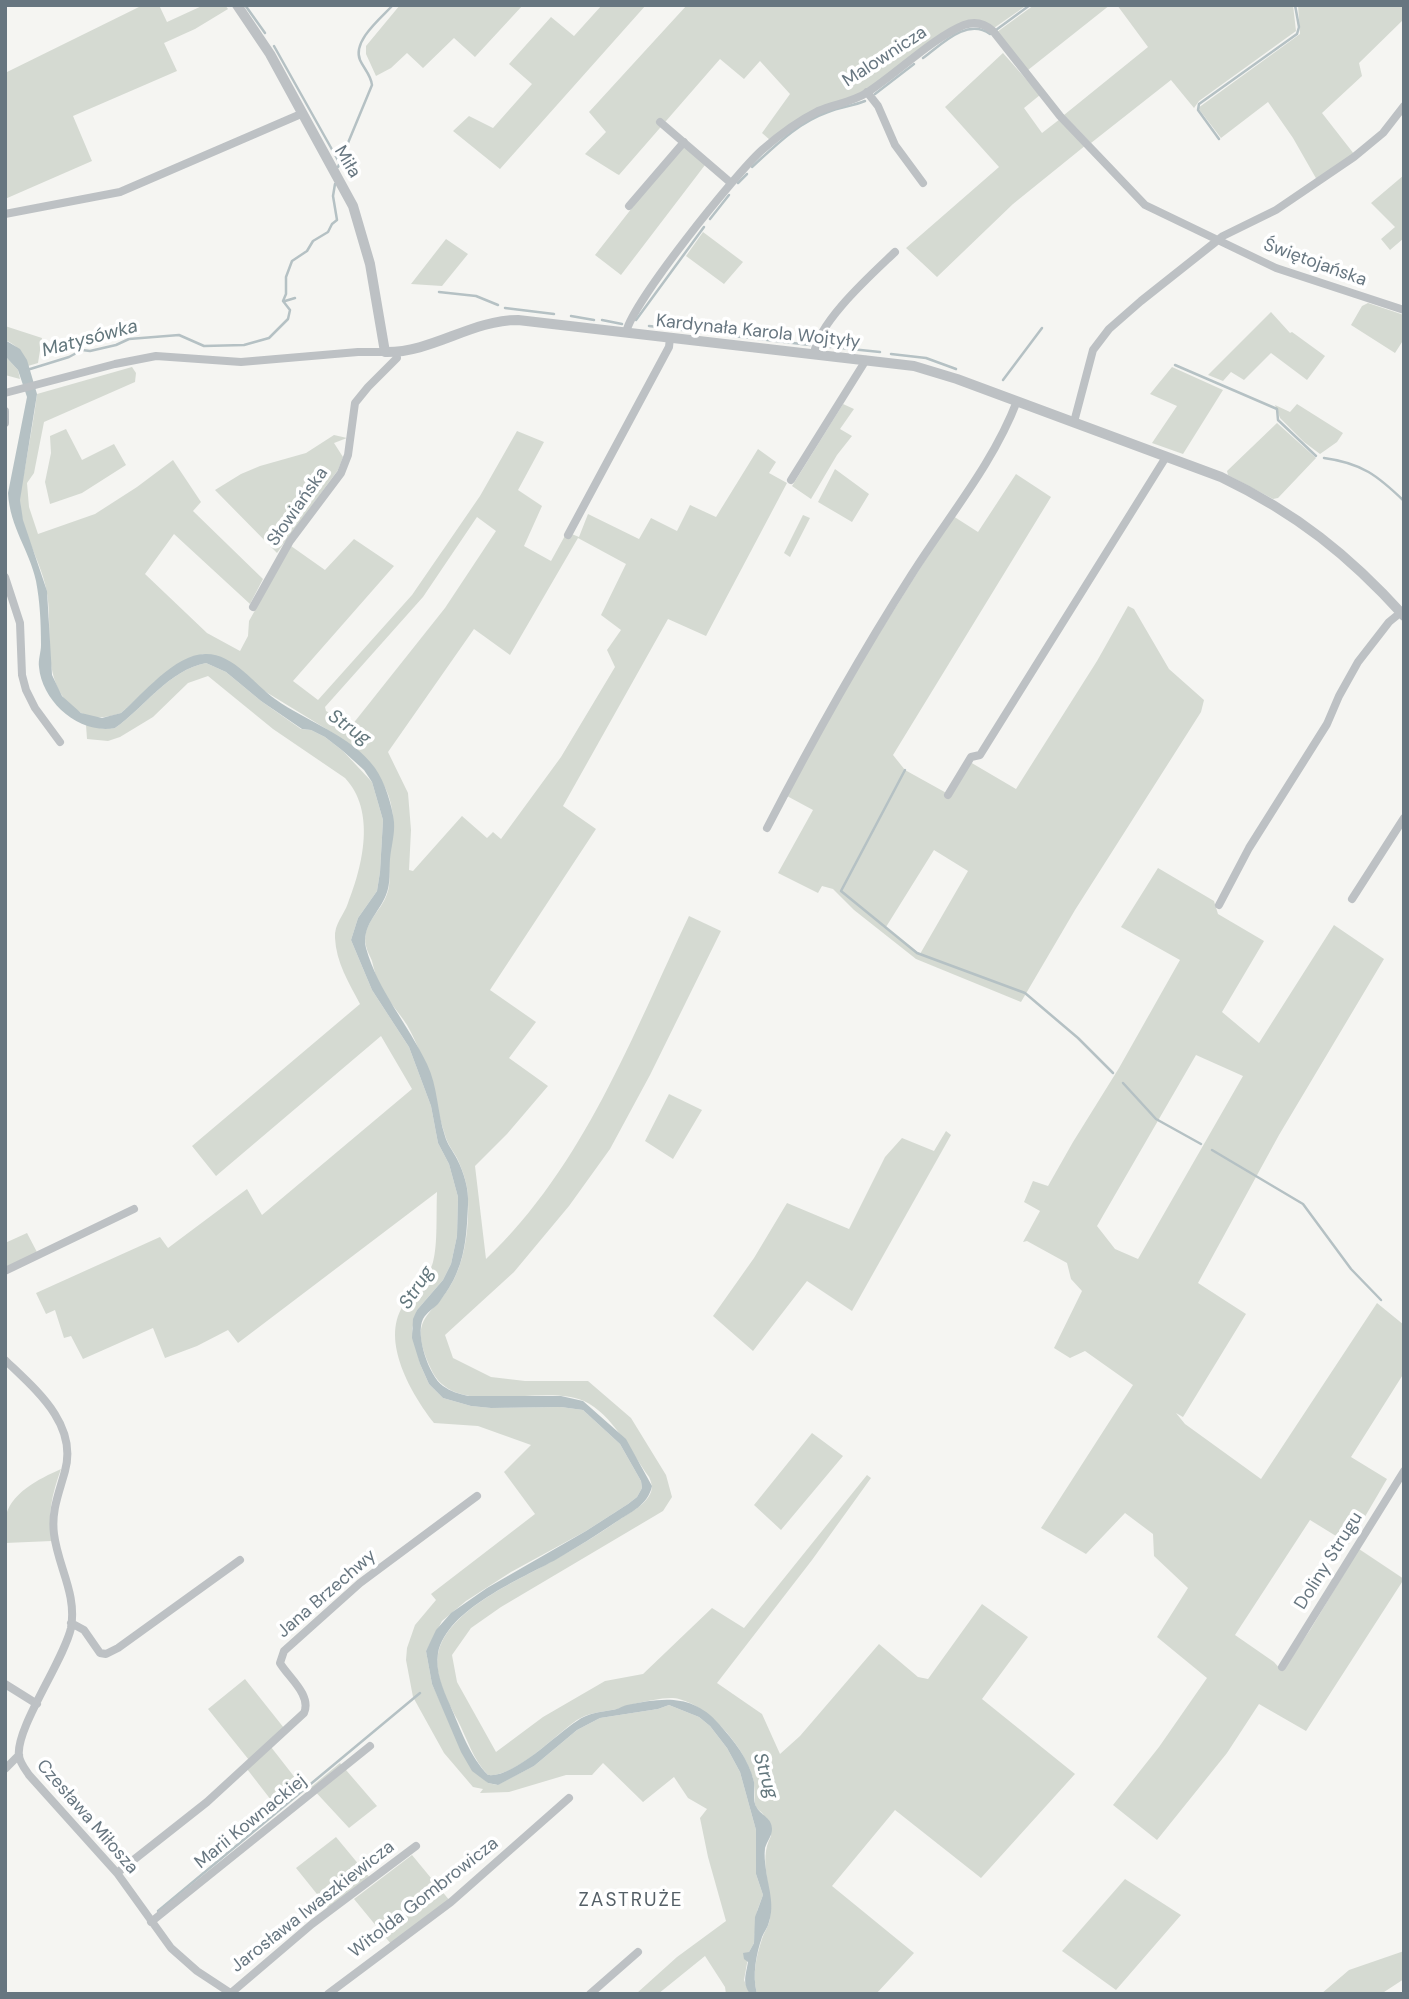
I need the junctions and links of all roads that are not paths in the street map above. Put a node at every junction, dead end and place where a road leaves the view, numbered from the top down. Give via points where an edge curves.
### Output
1 (237, 5) edge
2 (867, 92) junction
3 (1404, 106) edge
4 (301, 114) junction
5 (660, 122) dead end
6 (684, 142) junction
7 (731, 183) junction
8 (923, 183) dead end
9 (629, 206) dead end
10 (5, 214) edge
11 (1217, 241) junction
12 (895, 252) dead end
13 (1404, 310) edge
14 (626, 333) junction
15 (670, 338) junction
16 (391, 352) junction
17 (814, 354) junction
18 (866, 360) junction
19 (7, 393) edge
20 (1017, 401) junction
21 (5, 411) edge
22 (1074, 422) junction
23 (5, 423) edge
24 (1166, 457) junction
25 (791, 480) dead end
26 (568, 535) dead end
27 (5, 577) edge
28 (253, 607) dead end
29 (1402, 615) edge
30 (60, 742) dead end
31 (948, 795) dead end
32 (1404, 818) edge
33 (767, 828) dead end
34 (1352, 899) dead end
35 (1219, 905) dead end
36 (134, 1209) dead end
37 (5, 1271) edge
38 (5, 1360) edge
39 (1404, 1471) edge
40 (477, 1496) dead end
41 (240, 1560) dead end
42 (71, 1623) junction
43 (1282, 1667) dead end
44 (5, 1684) edge
45 (37, 1704) junction
46 (370, 1746) dead end
47 (19, 1755) junction
48 (5, 1769) edge
49 (569, 1798) dead end
50 (416, 1846) dead end
51 (117, 1873) junction
52 (151, 1922) junction
53 (638, 1952) dead end
54 (232, 1993) edge
55 (328, 1994) edge
56 (590, 1994) edge

1 - 4 street, Miła via 270,54
2 - 7 street, Malownicza via 786,130
2 - 8 street via 895,145
2 - 11 street, Malownicza via 955,30 983,24 1138,200
3 - 11 street via 1382,133 1328,177
4 - 10 street via 120,192
4 - 16 street, Miła via 357,215
5 - 6 street
6 - 7 street
6 - 9 street
7 - 14 street, Malownicza via 631,319
11 - 13 street, Świętojańska via 1276,268
11 - 22 street via 1140,301 1097,343
12 - 17 street via 829,321 816,341
14 - 15 street, Kardynała Karola Wojtyły
14 - 16 street, Kardynała Karola Wojtyły via 507,320
15 - 17 street, Kardynała Karola Wojtyły
15 - 26 street
16 - 19 street, Kardynała Karola Wojtyły via 241,362 156,356
16 - 28 street, Słowiańska via 397,358 393,365 355,403 341,473 290,541
17 - 18 street, Kardynała Karola Wojtyły
18 - 20 street, Kardynała Karola Wojtyły via 931,370
18 - 25 street
20 - 22 street, Kardynała Karola Wojtyły
20 - 33 street via 978,475 860,656
21 - 23 street
22 - 24 street, Kardynała Karola Wojtyły
24 - 29 street, Kardynała Karola Wojtyły via 1240,486 1305,524 1360,569
24 - 31 street via 979,755 971,757
27 - 30 street via 20,623 26,690
29 - 35 street via 1390,622 1358,662 1327,724
32 - 34 street
36 - 37 street
38 - 42 street via 52,1409 65,1433 68,1458 53,1526 69,1586
39 - 43 street, Doliny Strugu
40 - 51 street, Jana Brzechwy via 360,1583 284,1651 279,1663 305,1698 304,1713 206,1802
41 - 42 street via 106,1654
42 - 45 street, Czesława Miłosza
44 - 45 street
45 - 47 street, Czesława Miłosza
46 - 52 street, Marii Kownackiej
47 - 48 street
47 - 51 street, Czesława Miłosza via 29,1775
49 - 55 street, Witolda Gombrowicza via 451,1902
50 - 54 street, Jarosława Iwaszkiewicza via 312,1924
51 - 52 street, Czesława Miłosza
52 - 54 street, Czesława Miłosza via 183,1959
53 - 56 street

